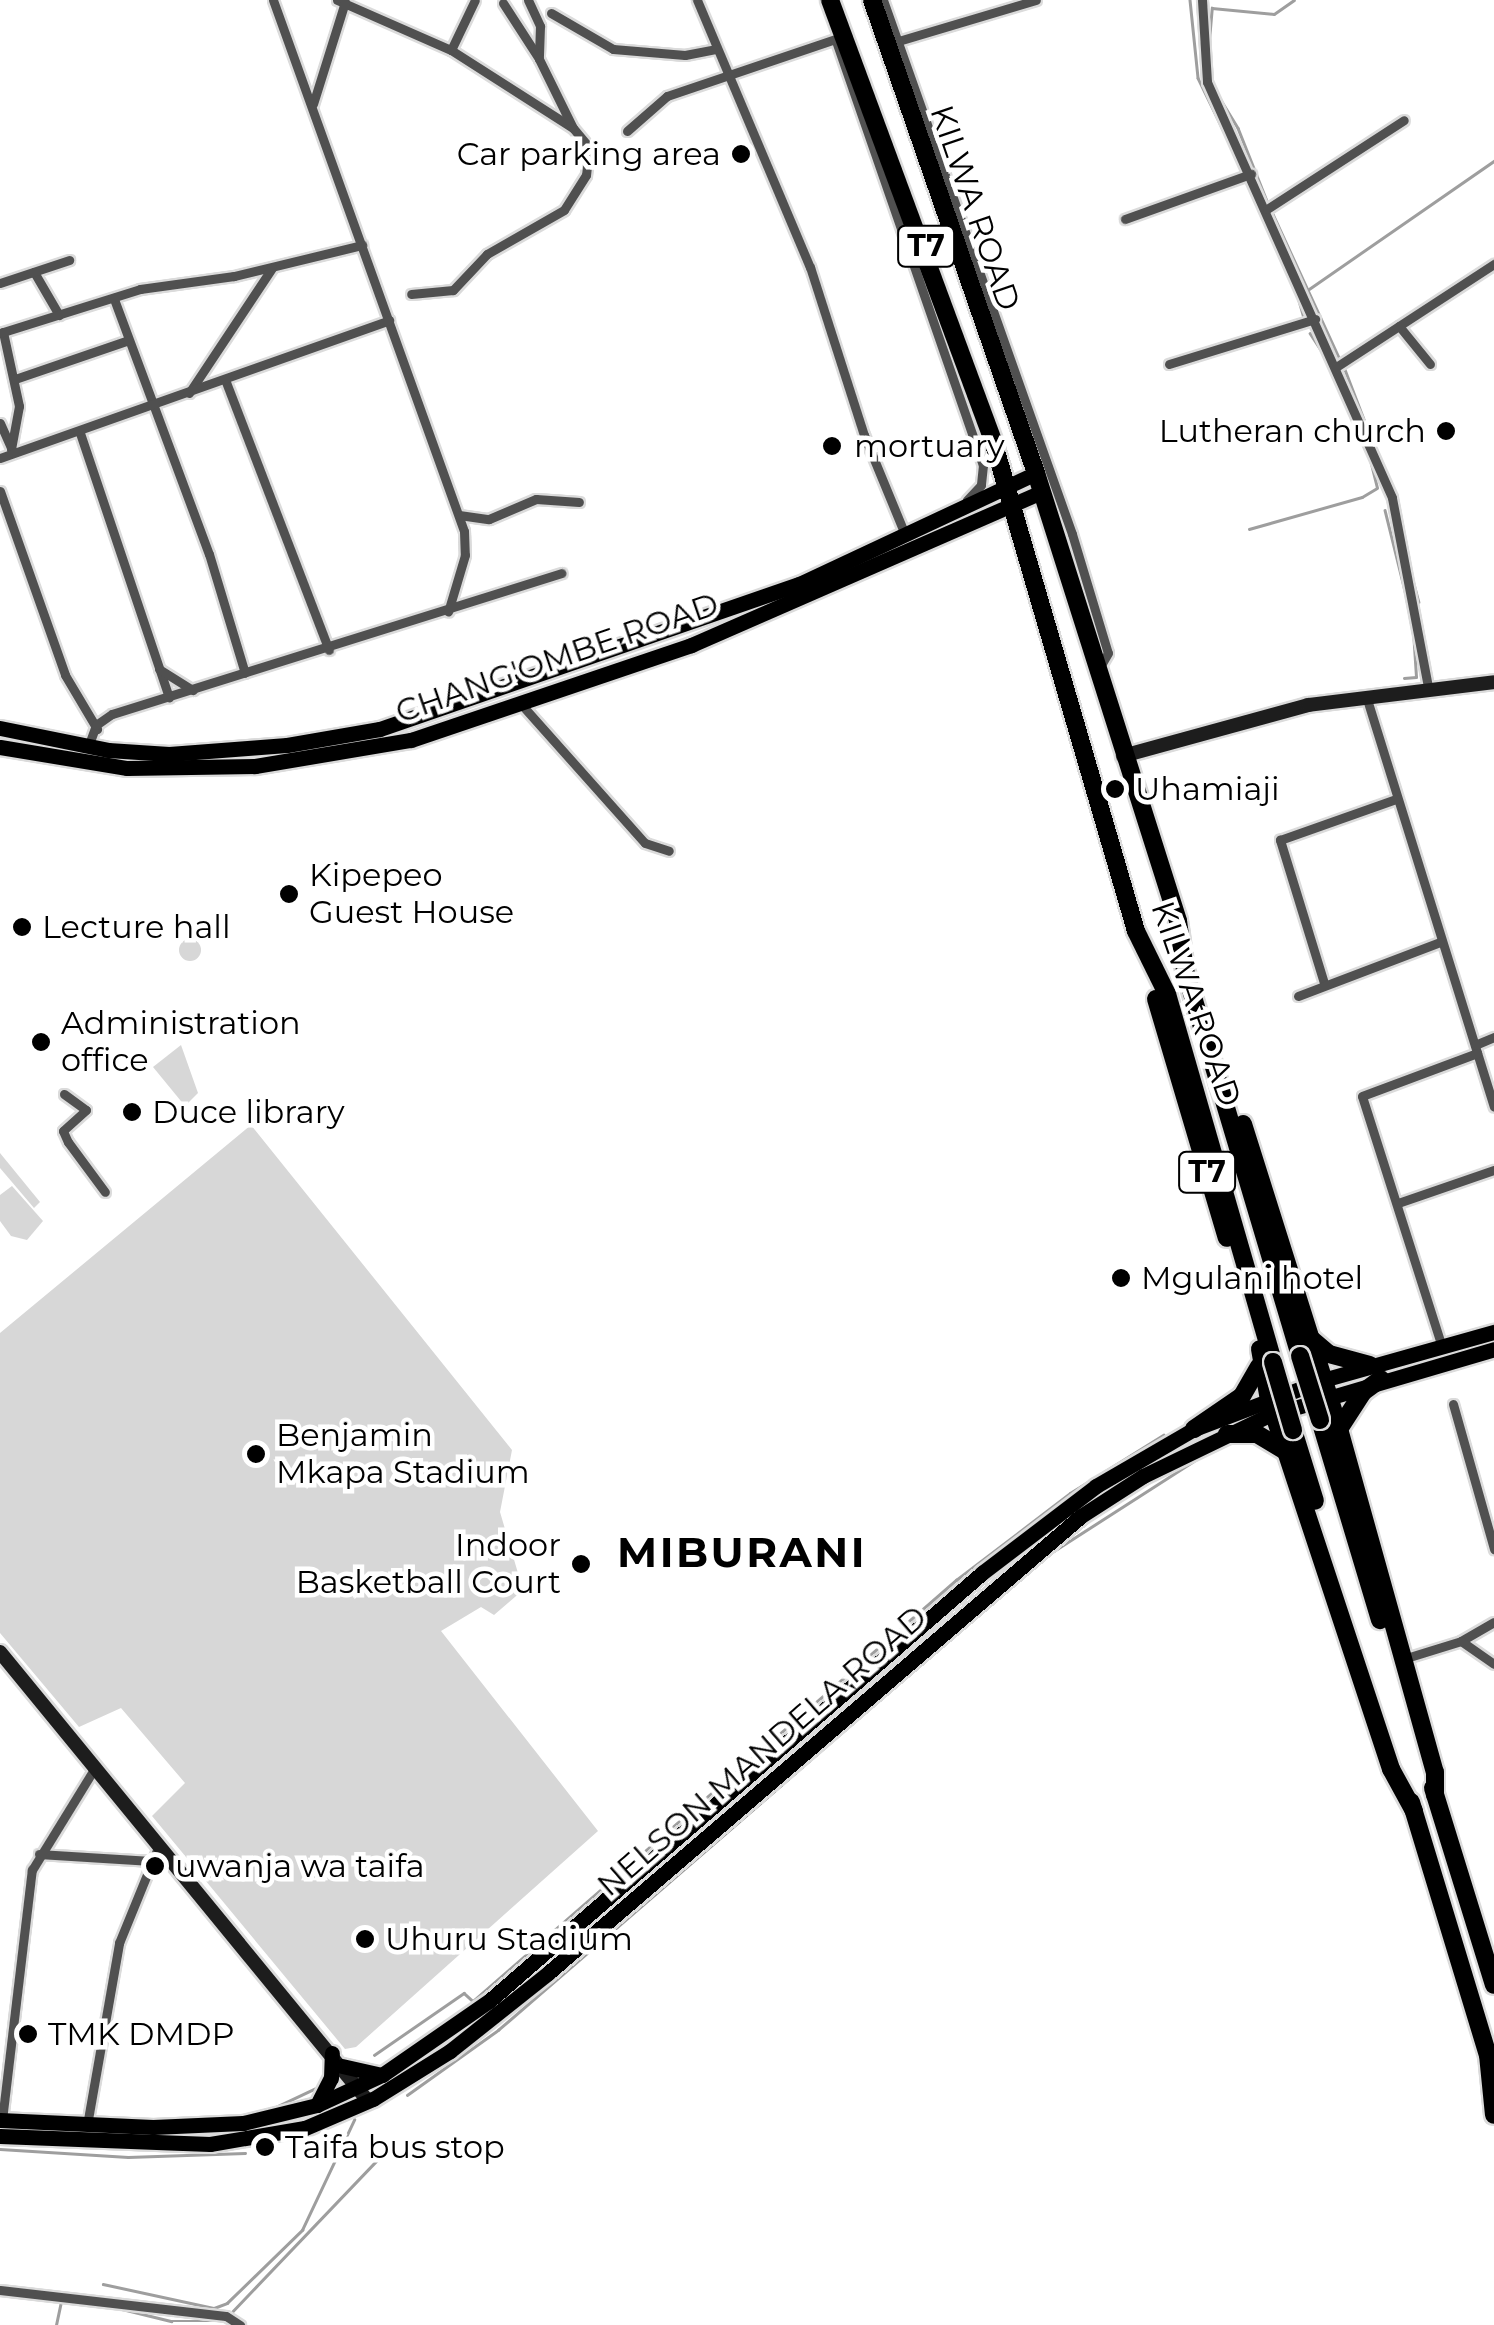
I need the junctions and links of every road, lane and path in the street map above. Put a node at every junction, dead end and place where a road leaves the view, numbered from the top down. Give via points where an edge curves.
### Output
1 (274, 0) edge
2 (475, 0) edge
3 (528, 0) edge
4 (696, 0) edge
5 (830, 0) edge
6 (872, 0) edge
7 (882, 0) edge
8 (1036, 0) edge
9 (1202, 0) edge
10 (343, 1) edge
11 (503, 3) dead end
12 (551, 13) dead end
13 (843, 37) junction
14 (892, 42) junction
15 (716, 48) junction
16 (451, 50) junction
17 (539, 59) junction
18 (726, 77) junction
19 (313, 104) junction
20 (1404, 120) dead end
21 (573, 128) junction
22 (627, 131) dead end
23 (1250, 174) junction
24 (1267, 209) junction
25 (1124, 219) dead end
26 (362, 245) junction
27 (69, 260) dead end
28 (1494, 264) edge
29 (272, 268) junction
30 (34, 272) junction
31 (0, 283) edge
32 (411, 294) dead end
33 (114, 298) junction
34 (59, 315) junction
35 (1316, 319) junction
36 (389, 320) junction
37 (1400, 326) junction
38 (1, 332) edge
39 (129, 340) junction
40 (1168, 364) dead end
41 (1430, 364) dead end
42 (1336, 368) junction
43 (15, 379) junction
44 (226, 382) junction
45 (188, 395) junction
46 (156, 407) junction
47 (0, 422) edge
48 (80, 433) junction
49 (12, 451) junction
50 (0, 458) edge
51 (1000, 464) junction
52 (1038, 483) junction
53 (0, 491) edge
54 (1010, 494) junction
55 (578, 502) dead end
56 (983, 506) junction
57 (459, 515) junction
58 (946, 518) junction
59 (1019, 523) junction
60 (906, 539) junction
61 (561, 573) dead end
62 (448, 612) junction
63 (329, 650) junction
64 (160, 669) junction
65 (1098, 670) junction
66 (245, 673) junction
67 (1494, 682) edge
68 (1428, 686) junction
69 (193, 690) junction
70 (1366, 696) junction
71 (169, 697) junction
72 (521, 704) junction
73 (0, 728) edge
74 (96, 729) junction
75 (88, 747) junction
76 (0, 748) edge
77 (1123, 756) junction
78 (1396, 799) junction
79 (669, 851) dead end
80 (1178, 921) junction
81 (1440, 942) junction
82 (1324, 983) junction
83 (1298, 996) dead end
84 (1494, 1037) edge
85 (1476, 1049) junction
86 (64, 1094) dead end
87 (1494, 1107) edge
88 (1494, 1170) edge
89 (105, 1192) dead end
90 (1398, 1203) junction
91 (1494, 1332) edge
92 (1310, 1338) junction
93 (1442, 1347) junction
94 (1494, 1349) edge
95 (1266, 1357) junction
96 (1376, 1372) junction
97 (1325, 1387) junction
98 (1452, 1404) dead end
99 (1271, 1407) junction
100 (1194, 1428) junction
101 (1339, 1429) junction
102 (1228, 1434) junction
103 (1286, 1452) junction
104 (1492, 1529) edge
105 (1494, 1549) edge
106 (1494, 1622) edge
107 (1461, 1641) junction
108 (0, 1652) edge
109 (1403, 1659) junction
110 (1494, 1664) edge
111 (96, 1766) junction
112 (1435, 1795) junction
113 (1414, 1810) junction
114 (159, 1844) junction
115 (39, 1854) junction
116 (151, 1860) junction
117 (1494, 1985) edge
118 (337, 2060) junction
119 (382, 2074) junction
120 (1492, 2092) edge
121 (364, 2094) junction
122 (317, 2105) junction
123 (1494, 2115) edge
124 (87, 2124) junction
125 (1, 2125) edge
126 (0, 2290) edge
127 (240, 2325) edge

1 - 19 street
2 - 16 street
3 - 17 street via 540,26
4 - 15 street
5 - 13 highway, KILWA ROAD / T7
6 - 14 highway, KILWA ROAD / T7
7 - 14 street
8 - 14 street
9 - 23 street via 1208,82
10 - 16 street
10 - 19 street
11 - 17 street
12 - 15 street via 613,49 685,55
13 - 18 street
13 - 51 highway, KILWA ROAD / T7 via 885,159 924,238
13 - 58 street via 983,465 981,485
14 - 52 highway, KILWA ROAD / T7
14 - 65 street via 1072,534 1108,653
15 - 18 street
16 - 21 street
17 - 21 street
18 - 22 street via 667,96
18 - 60 street via 810,267
19 - 26 street
20 - 24 street
21 - 32 street via 589,156 579,194 564,210 486,254 453,290
23 - 24 street
23 - 25 street
24 - 35 street
26 - 29 street
26 - 36 street
27 - 30 street
28 - 37 street
29 - 33 street
29 - 45 street
30 - 31 street
30 - 34 street
33 - 34 street
33 - 39 street
34 - 38 street
35 - 40 street
35 - 42 street
36 - 44 street
36 - 57 street
37 - 41 street
37 - 42 street
38 - 43 street
39 - 43 street
39 - 46 street
42 - 68 street via 1392,498
43 - 49 street via 19,420
44 - 45 street
44 - 63 street
45 - 46 street
46 - 48 street
46 - 66 street
47 - 49 street
48 - 49 street
48 - 64 street
49 - 50 street
51 - 54 highway, KILWA ROAD / T7
51 - 56 main road
52 - 54 main road, CHANG'OMBE ROAD
52 - 65 highway, KILWA ROAD / T7
53 - 74 street via 65,676
54 - 56 main road, CHANG'OMBE ROAD
54 - 59 highway, KILWA ROAD / T7
55 - 57 street via 536,499 489,519
56 - 58 main road, CHANG'OMBE ROAD
56 - 59 main road
56 - 72 main road, CHANG'OMBE ROAD via 811,598
57 - 62 street via 465,555
58 - 60 main road, CHANG'OMBE ROAD
59 - 95 highway, KILWA ROAD / T7 via 1136,931 1167,994
60 - 75 main road, CHANG'OMBE ROAD via 799,584 380,729 169,754
61 - 62 street
62 - 63 street
63 - 66 street
64 - 69 street
64 - 71 street
65 - 77 highway, KILWA ROAD / T7
66 - 69 street
67 - 68 street
68 - 70 street
69 - 71 street
70 - 77 street via 1308,705
70 - 78 street
71 - 74 street via 112,714
72 - 76 main road, CHANG'OMBE ROAD via 411,740 256,766 127,768
72 - 79 street via 645,843
73 - 75 main road, CHANG'OMBE ROAD
74 - 75 street
77 - 80 highway, KILWA ROAD / T7
78 - 81 street
78 - 82 street via 1280,840
80 - 92 highway, T7
80 - 112 highway, KILWA ROAD / T7, bridge via 1185,970
81 - 82 street
81 - 85 street
82 - 83 street
84 - 85 street
85 - 87 street
85 - 90 street via 1362,1096
86 - 89 street via 86,1110 64,1131 68,1142
88 - 90 street
90 - 93 street
91 - 93 main road, NELSON MANDELA ROAD
92 - 96 highway via 1329,1354
92 - 97 highway, T7
93 - 96 main road, NELSON MANDELA ROAD
94 - 96 main road, NELSON MANDELA ROAD
95 - 99 highway, T7
95 - 100 highway via 1256,1382
95 - 113 highway, KILWA ROAD / T7, bridge
96 - 97 main road, NELSON MANDELA ROAD
96 - 101 highway
97 - 99 main road, NELSON MANDELA ROAD
97 - 101 highway, T7
98 - 104 street
99 - 100 main road, NELSON MANDELA ROAD
99 - 102 main road, NELSON MANDELA ROAD
99 - 103 highway, T7
100 - 119 main road, NELSON MANDELA ROAD via 1096,1486 1022,1541 489,2001
101 - 109 highway, T7
102 - 103 highway via 1257,1434
102 - 121 main road, NELSON MANDELA ROAD via 1143,1476 1050,1539 548,1974 450,2051
103 - 113 highway, T7 via 1391,1768
104 - 105 street
106 - 107 street
107 - 109 street
107 - 110 street
108 - 111 street
109 - 112 highway, T7 via 1435,1772
111 - 114 street
111 - 115 street
112 - 117 highway, KILWA ROAD / T7
113 - 120 highway, KILWA ROAD / T7 via 1488,2054
114 - 116 street
114 - 118 street
115 - 116 street
115 - 125 street via 27,1895
116 - 124 street via 119,1943
118 - 119 main road
118 - 121 street
118 - 122 main road
119 - 121 main road, NELSON MANDELA ROAD
120 - 123 highway, T7
121 - 122 main road, NELSON MANDELA ROAD
121 - 125 main road, NELSON MANDELA ROAD via 304,2128 210,2144
122 - 124 main road, NELSON MANDELA ROAD via 197,2128
124 - 125 main road, NELSON MANDELA ROAD
126 - 127 street via 222,2316

